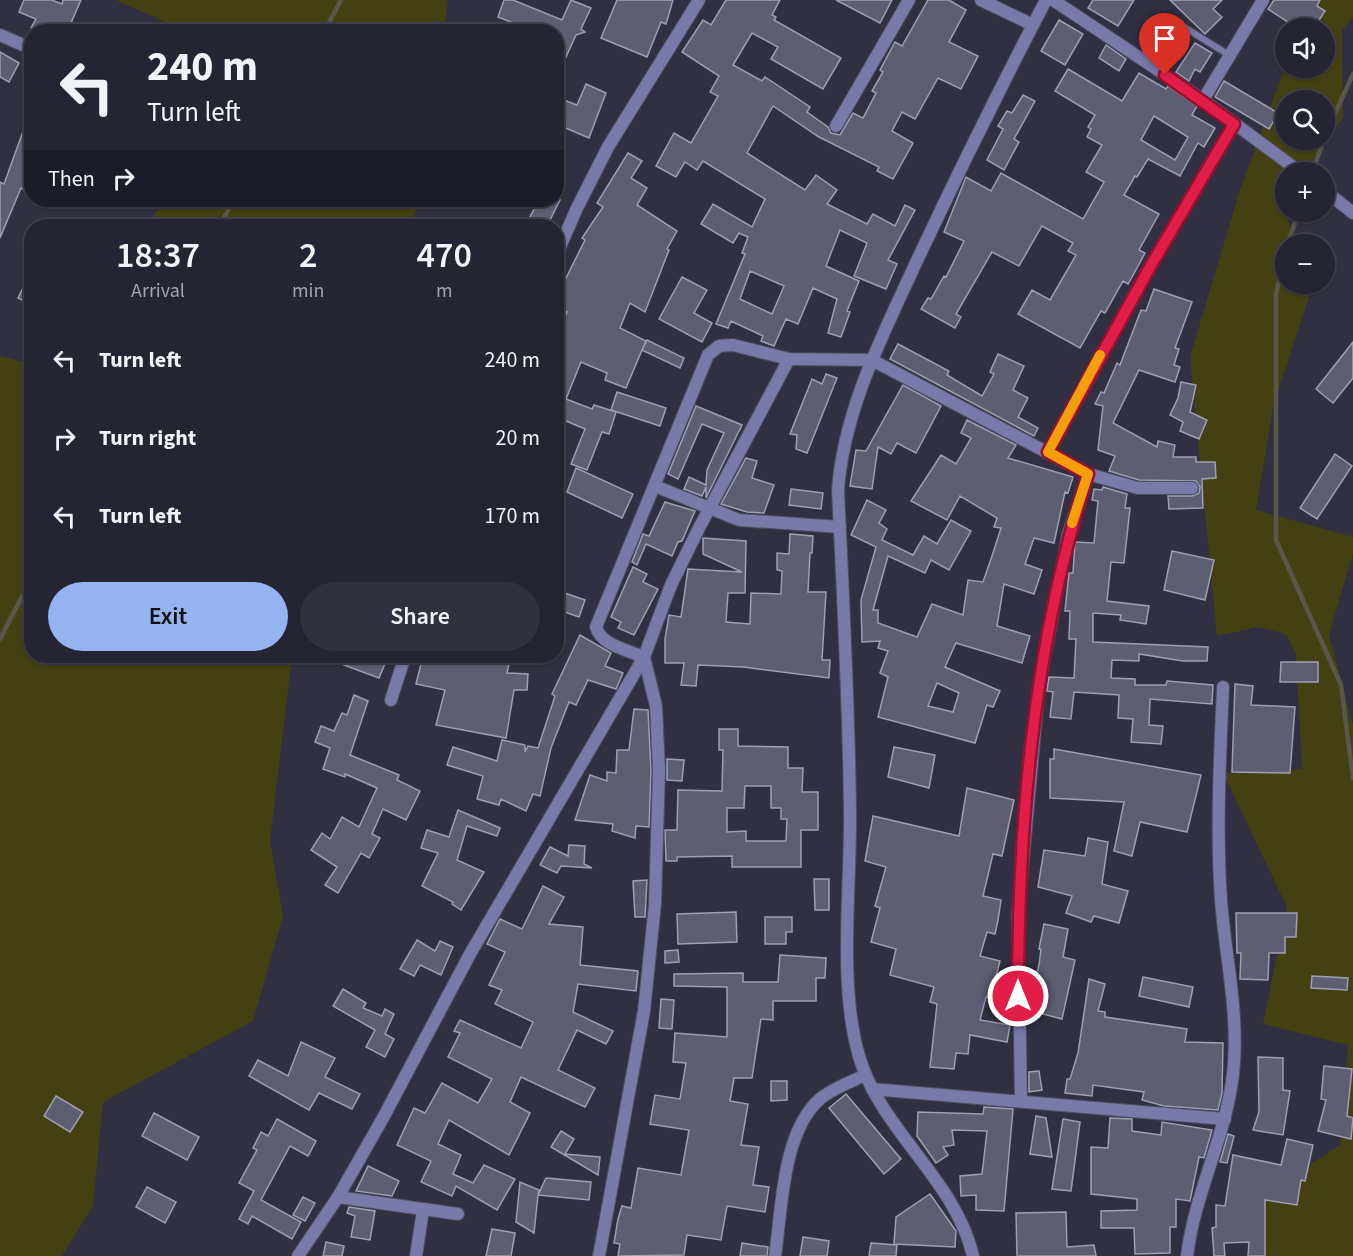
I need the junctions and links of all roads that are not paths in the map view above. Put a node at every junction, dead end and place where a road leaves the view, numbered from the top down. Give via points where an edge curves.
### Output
1 (699, 0) edge
2 (909, 0) edge
3 (981, 0) edge
4 (1046, 0) edge
5 (1053, 0) edge
6 (1263, 0) edge
7 (1171, 19) dead end
8 (1033, 25) junction
9 (0, 35) edge
10 (24, 46) edge
11 (1229, 55) junction
12 (1203, 100) junction
13 (1234, 124) junction
14 (836, 126) dead end
15 (1286, 162) edge
16 (1335, 199) edge
17 (1353, 213) edge
18 (564, 238) edge
19 (789, 359) junction
20 (872, 360) junction
21 (1048, 452) junction
22 (1088, 474) junction
23 (655, 486) junction
24 (1192, 488) dead end
25 (708, 509) junction
26 (840, 527) junction
27 (644, 657) junction
28 (403, 663) edge
29 (1223, 687) dead end
30 (391, 700) dead end
31 (865, 1075) junction
32 (872, 1089) junction
33 (1021, 1100) junction
34 (1225, 1119) junction
35 (338, 1197) junction
36 (423, 1210) junction
37 (458, 1214) dead end
38 (298, 1256) edge
39 (416, 1256) edge
40 (599, 1256) edge
41 (775, 1256) edge
42 (973, 1256) edge
43 (1187, 1256) edge

1 - 18 street via 608,147
2 - 14 street
3 - 8 street
4 - 8 street
5 - 12 street
6 - 11 street
7 - 11 lane
8 - 20 street via 969,148
9 - 10 street
11 - 12 street
12 - 13 street
13 - 15 street
13 - 21 street
16 - 17 street
19 - 20 street
19 - 23 street via 733,345 719,346 708,356
19 - 25 street
20 - 21 street
20 - 26 street via 849,423 841,460
21 - 22 street
22 - 24 street via 1138,488
22 - 33 street via 1068,535 1039,685 1018,915
23 - 25 street
23 - 27 street via 596,627 604,640
25 - 26 street via 755,522
25 - 27 street via 671,585
26 - 31 street via 850,812 849,992
27 - 35 street via 470,954
27 - 40 street via 656,706 655,904 644,1011
28 - 30 street
29 - 34 street via 1220,885 1236,1032 1231,1096
31 - 32 street
31 - 41 street via 821,1098 802,1118 789,1163
32 - 33 street
32 - 42 street via 955,1211
33 - 34 street
34 - 43 street via 1200,1193
35 - 36 street
35 - 38 street
36 - 37 street
36 - 39 street

